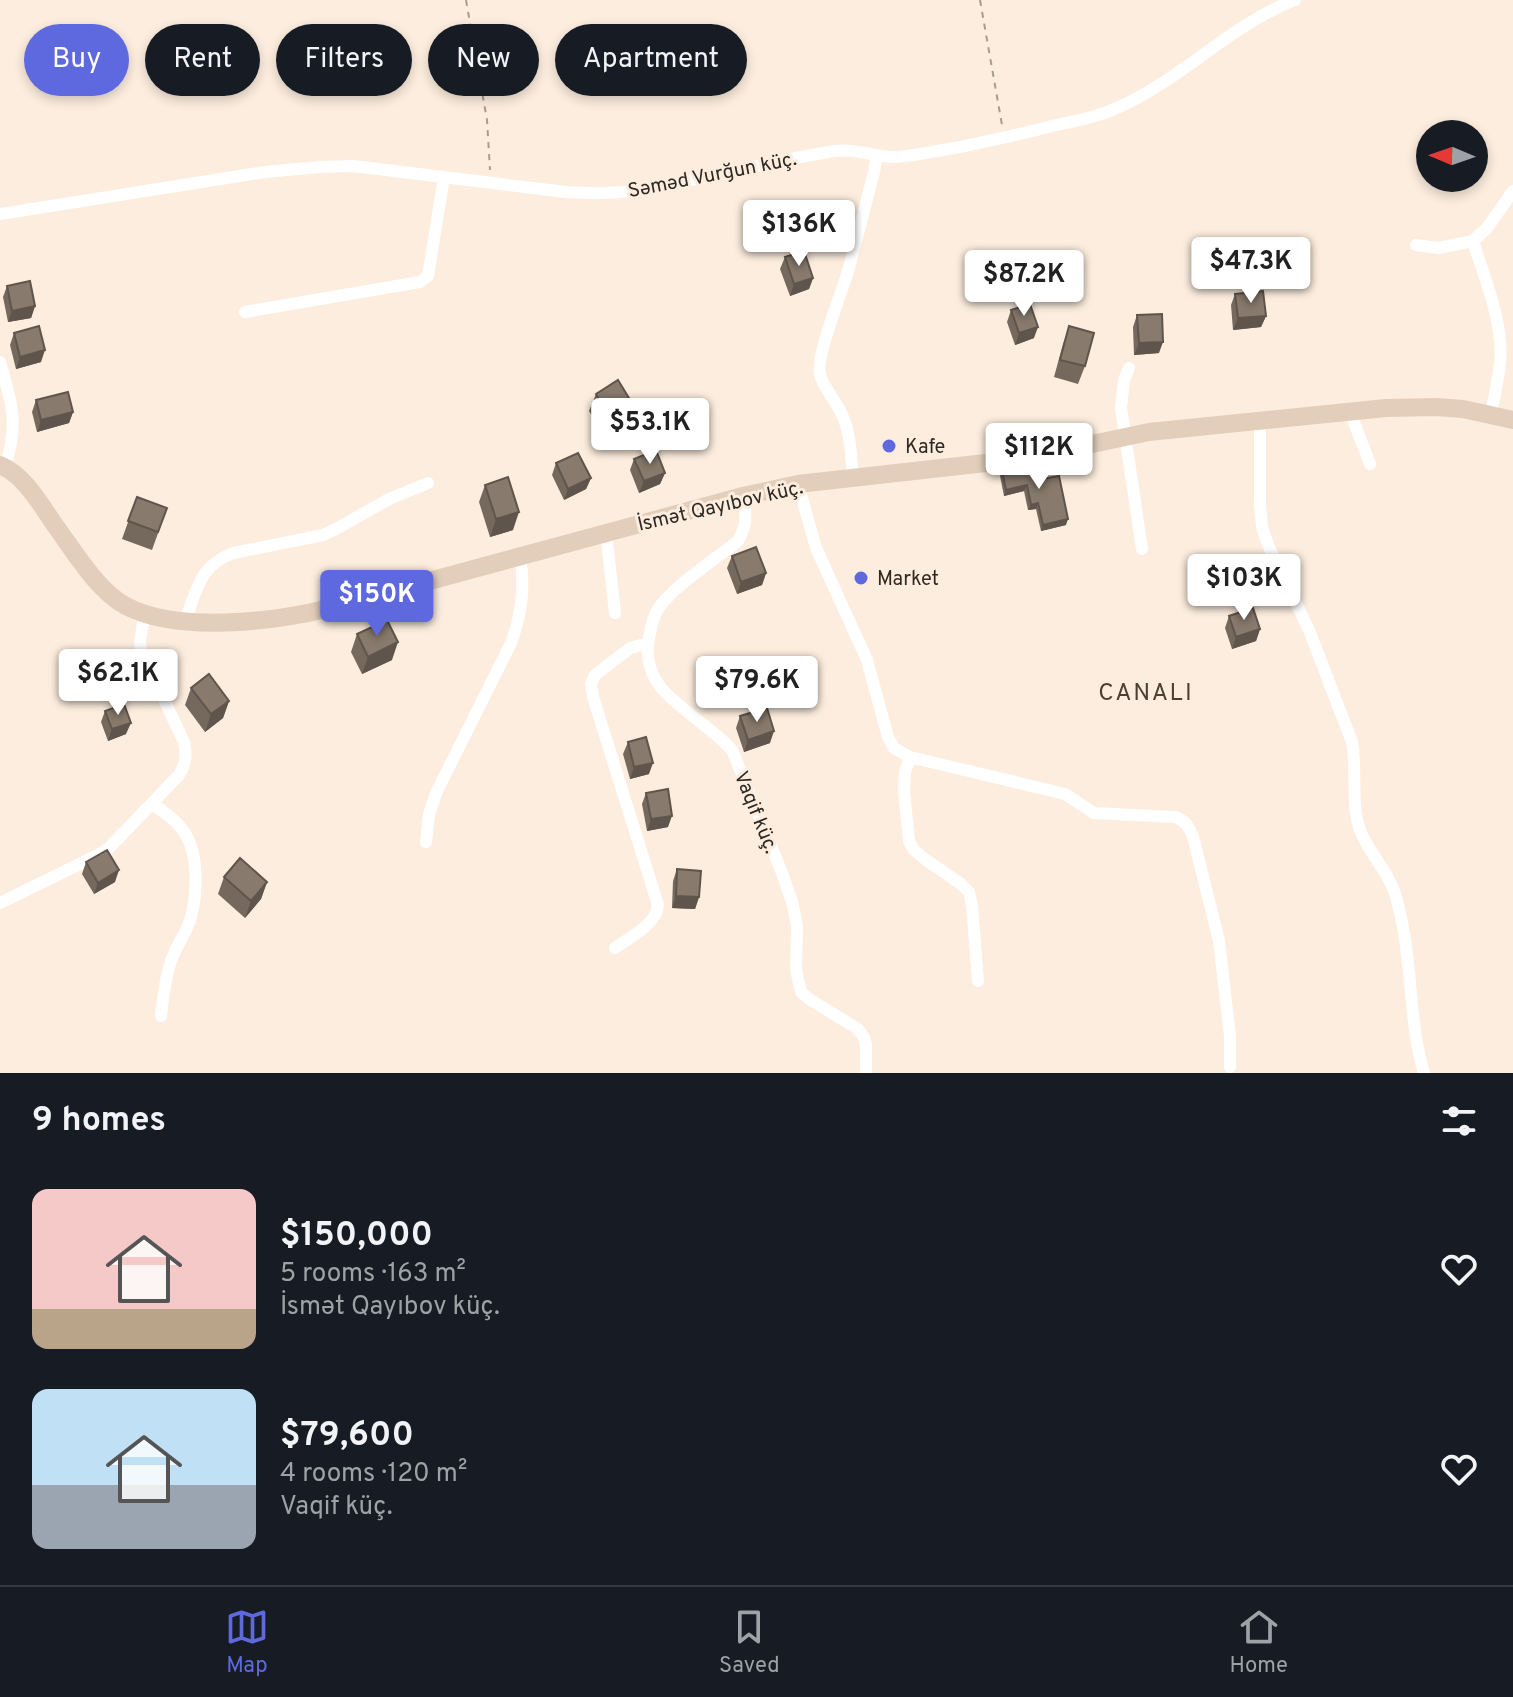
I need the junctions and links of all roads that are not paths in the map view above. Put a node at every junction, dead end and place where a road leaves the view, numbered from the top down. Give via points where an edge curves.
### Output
1 (1295, 0) edge
2 (877, 155) junction
3 (444, 177) junction
4 (1513, 191) edge
5 (0, 214) edge
6 (1473, 241) junction
7 (1416, 245) dead end
8 (245, 312) dead end
9 (0, 362) edge
10 (1129, 368) dead end
11 (1350, 412) junction
12 (1491, 414) junction
13 (1513, 420) edge
14 (1260, 421) junction
15 (1124, 437) junction
16 (1370, 464) dead end
17 (2, 466) edge
18 (853, 478) junction
19 (428, 483) dead end
20 (798, 484) junction
21 (743, 496) junction
22 (606, 532) junction
23 (1142, 549) dead end
24 (520, 556) junction
25 (145, 613) junction
26 (615, 613) dead end
27 (185, 621) junction
28 (648, 643) junction
29 (910, 757) junction
30 (152, 803) junction
31 (426, 842) dead end
32 (0, 903) edge
33 (615, 948) dead end
34 (978, 981) dead end
35 (161, 1016) dead end
36 (1230, 1067) dead end
37 (866, 1073) edge
38 (1424, 1073) edge

1 - 2 street, Səməd Vurğun küç. via 1253,20 1119,107 1005,138 919,154
2 - 3 street, Səməd Vurğun küç. via 840,151 601,193
2 - 18 street via 820,358 823,383 845,420
3 - 5 street, Səməd Vurğun küç. via 320,167
3 - 8 street via 428,276 420,282
4 - 6 street
6 - 7 street via 1438,248
6 - 12 street via 1500,337
9 - 17 street via 13,408 12,447
10 - 15 street via 1121,408
11 - 12 street, İsmət Qayıbov küç. via 1436,407
11 - 14 street, İsmət Qayıbov küç.
11 - 16 street
12 - 13 street, İsmət Qayıbov küç.
14 - 15 street, İsmət Qayıbov küç.
14 - 38 street via 1262,527 1352,742 1358,824 1399,906
15 - 18 street, İsmət Qayıbov küç. via 1021,459
15 - 23 street
17 - 25 street, İsmət Qayıbov küç. via 26,485 96,580 126,606
18 - 20 street, İsmət Qayıbov küç.
19 - 27 street via 323,535 221,558 202,577
20 - 21 street, İsmət Qayıbov küç.
20 - 29 street via 816,548 867,660 888,737 894,748
21 - 22 street, İsmət Qayıbov küç.
21 - 28 street via 747,517 738,541 668,596 657,610
22 - 24 street, İsmət Qayıbov küç.
22 - 26 street
24 - 27 street, İsmət Qayıbov küç. via 298,616
24 - 31 street via 519,621 437,791
25 - 27 street, İsmət Qayıbov küç.
25 - 30 street via 141,651 187,754 179,775
28 - 33 street via 630,648 591,684 658,905 651,921
28 - 37 street, Vaqif küç. via 649,665 664,692 732,750 793,905 801,992 858,1029 866,1045
29 - 34 street via 904,791 909,841 969,892
29 - 36 street via 1065,794 1094,813 1182,819 1193,837 1219,941
30 - 32 street via 109,848
30 - 35 street via 185,833 196,891 187,928 170,963

